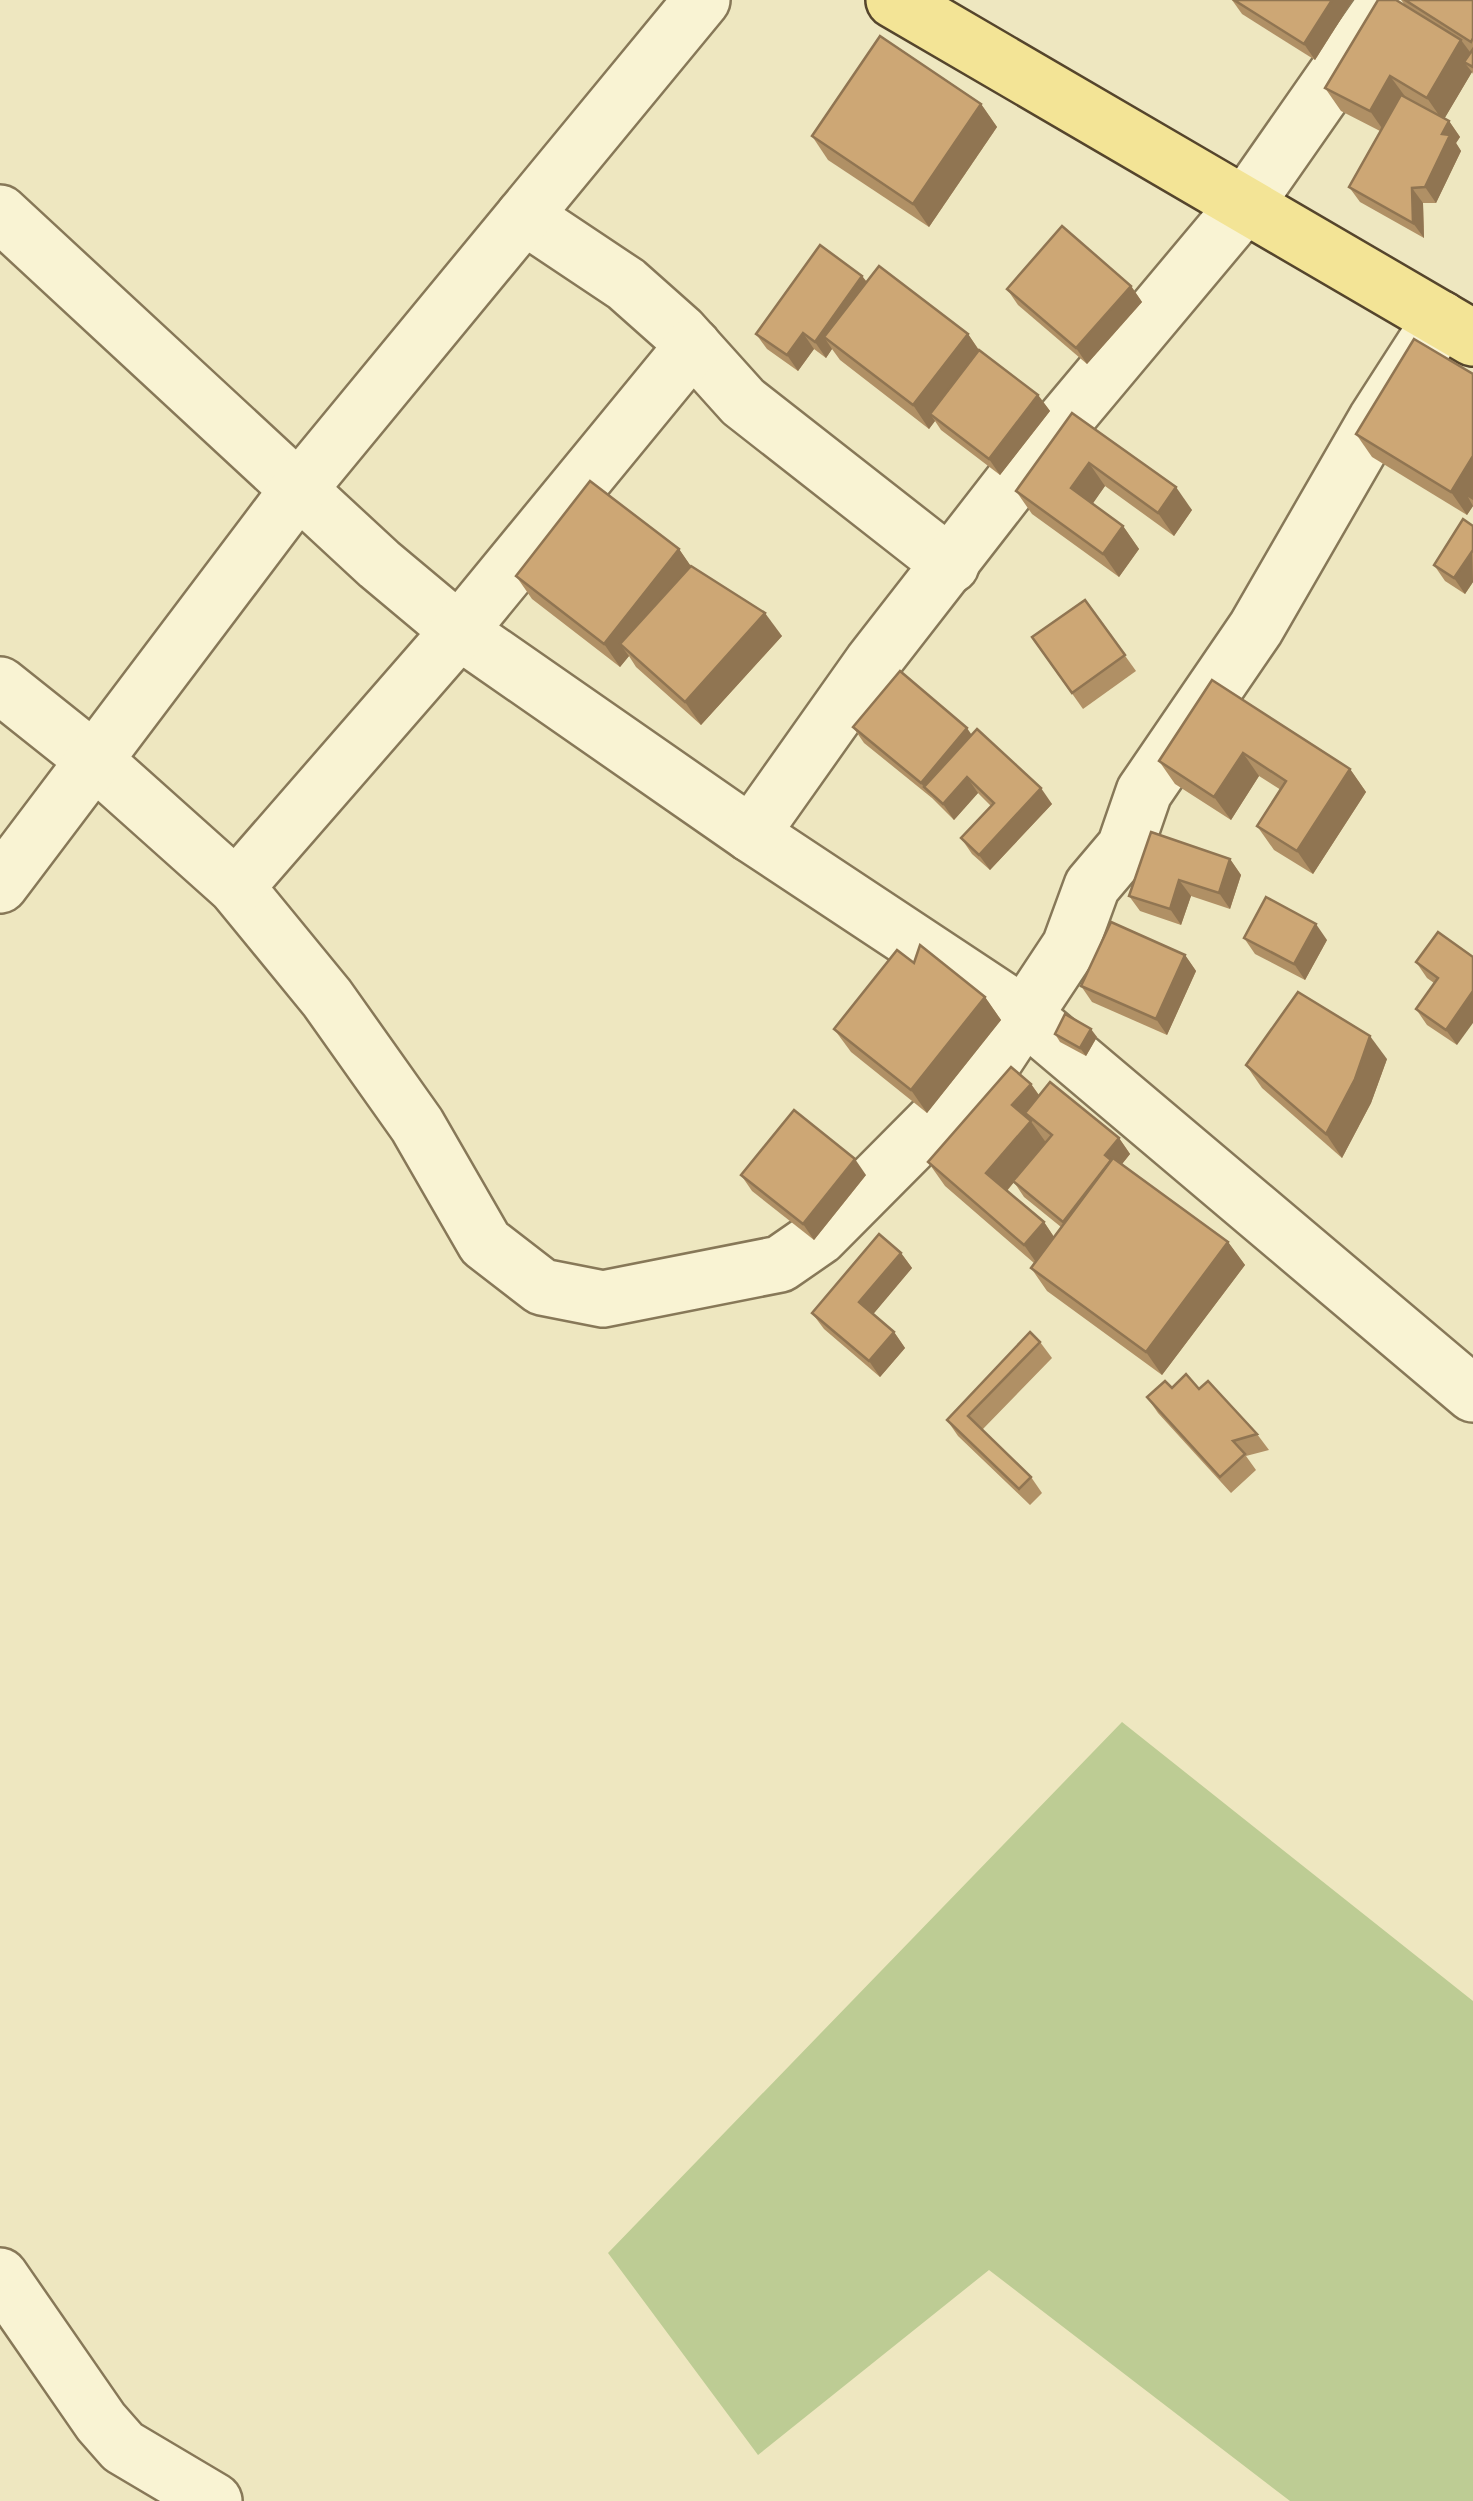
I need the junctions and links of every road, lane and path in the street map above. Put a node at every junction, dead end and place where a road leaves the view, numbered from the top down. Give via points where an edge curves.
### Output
1 (702, 0) edge
2 (894, 0) edge
3 (1388, 0) edge
4 (1245, 205) junction
5 (0, 213) edge
6 (524, 216) junction
7 (1457, 329) edge
8 (693, 346) junction
9 (298, 490) junction
10 (950, 565) junction
11 (459, 631) junction
12 (0, 684) edge
13 (94, 760) junction
14 (750, 834) junction
15 (0, 884) edge
16 (236, 887) junction
17 (1023, 1014) junction
18 (1473, 1394) edge
19 (0, 2276) edge
20 (214, 2501) edge

1 - 6 street
2 - 4 main road
3 - 4 street
4 - 7 main road
4 - 10 street via 1067,414
5 - 9 street
6 - 8 street via 626,284
6 - 9 street
7 - 17 street via 1376,420 1256,628 1144,792 1125,848 1092,886 1070,946
8 - 10 street via 743,402
8 - 11 street
9 - 11 street
9 - 13 street
10 - 14 street
11 - 14 street
11 - 16 street
12 - 13 street
13 - 15 street
13 - 16 street
14 - 17 street
16 - 17 street via 327,998 417,1125 485,1243 542,1288 603,1299 780,1264 819,1237 928,1131 994,1061
17 - 18 street
19 - 20 street via 100,2422 123,2446

